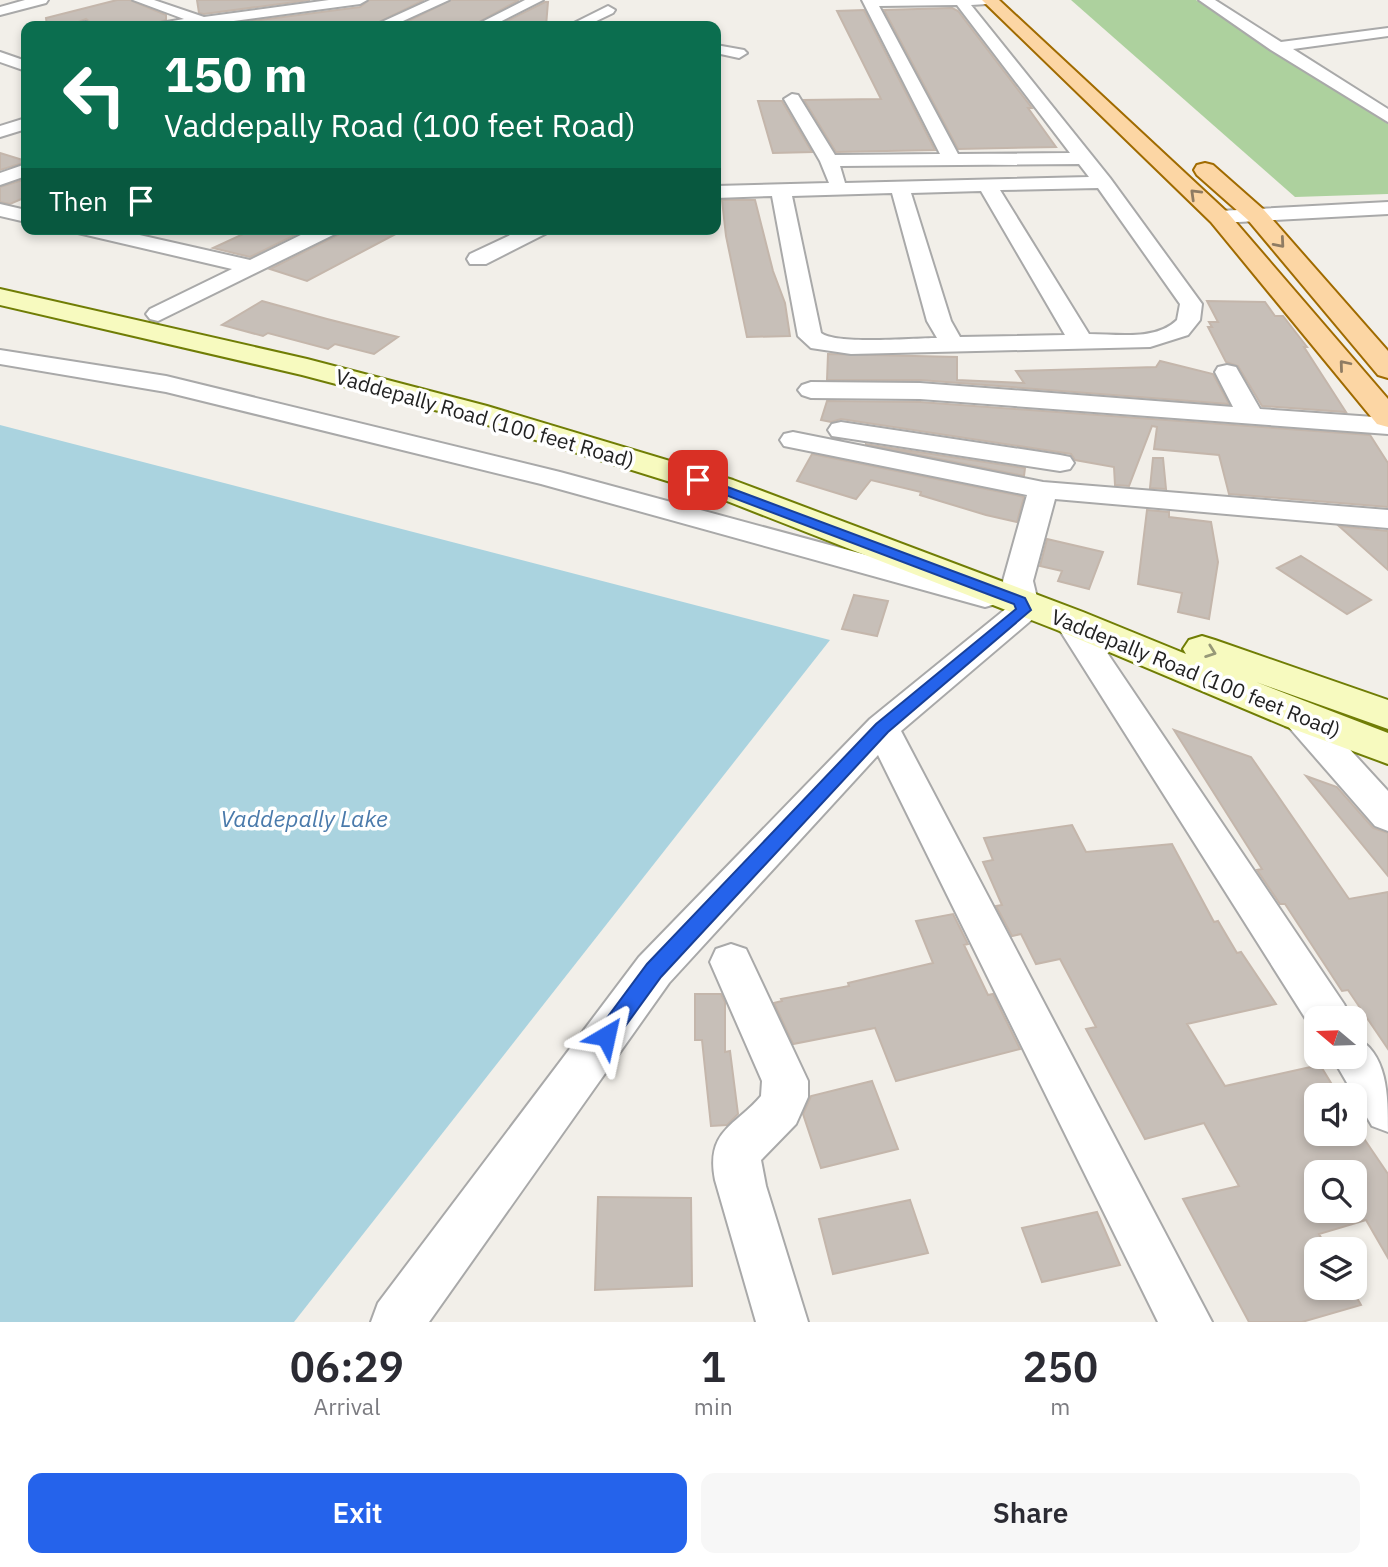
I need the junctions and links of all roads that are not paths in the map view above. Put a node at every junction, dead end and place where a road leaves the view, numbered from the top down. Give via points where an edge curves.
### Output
1 (41, 0) edge
2 (140, 0) edge
3 (233, 0) edge
4 (360, 0) edge
5 (370, 0) edge
6 (442, 0) edge
7 (536, 0) edge
8 (991, 0) edge
9 (1012, 0) edge
10 (1206, 0) edge
11 (870, 1) edge
12 (960, 1) edge
13 (608, 10) dead end
14 (274, 11) junction
15 (0, 12) edge
16 (201, 20) junction
17 (195, 21) edge
18 (205, 21) edge
19 (385, 21) edge
20 (394, 21) edge
21 (492, 21) edge
22 (585, 21) edge
23 (1388, 32) edge
24 (1276, 47) junction
25 (721, 50) edge
26 (739, 53) dead end
27 (21, 54) edge
28 (0, 58) edge
29 (21, 64) edge
30 (1376, 91) dead end
31 (1352, 94) junction
32 (792, 99) dead end
33 (1388, 117) edge
34 (0, 118) edge
35 (21, 122) edge
36 (1151, 123) dead end
37 (21, 124) edge
38 (0, 132) edge
39 (1083, 158) junction
40 (953, 160) junction
41 (1193, 160) dead end
42 (829, 161) junction
43 (21, 172) edge
44 (0, 179) edge
45 (1103, 182) junction
46 (988, 187) junction
47 (900, 189) junction
48 (840, 190) junction
49 (781, 191) junction
50 (721, 192) edge
51 (1388, 208) edge
52 (0, 210) edge
53 (21, 215) edge
54 (1256, 215) junction
55 (1219, 217) junction
56 (111, 235) edge
57 (157, 235) edge
58 (318, 235) edge
59 (528, 235) edge
60 (141, 242) junction
61 (478, 259) dead end
62 (251, 267) junction
63 (0, 281) edge
64 (0, 297) edge
65 (158, 314) junction
66 (1082, 342) junction
67 (952, 343) junction
68 (921, 354) dead end
69 (0, 357) edge
70 (1388, 369) edge
71 (1227, 372) dead end
72 (916, 402) junction
73 (1251, 416) junction
74 (1388, 418) edge
75 (1388, 426) edge
76 (892, 449) junction
77 (1060, 463) dead end
78 (1043, 490) junction
79 (1388, 519) edge
80 (1020, 598) junction
81 (1070, 621) junction
82 (1388, 715) edge
83 (1299, 716) junction
84 (882, 728) junction
85 (1388, 750) edge
86 (1388, 816) edge
87 (731, 962) dead end
88 (1321, 1006) edge
89 (1362, 1069) edge
90 (1388, 1110) edge
91 (397, 1322) edge
92 (782, 1322) edge
93 (1186, 1322) edge

1 - 15 street
2 - 16 street
3 - 14 street
4 - 14 street
5 - 19 street
6 - 20 street
7 - 21 street
8 - 12 street
55 -> 8 main road
9 - 36 main road
10 - 24 street
11 - 12 street
11 - 40 street
12 - 39 street
13 - 22 street
14 - 16 street
16 - 17 street
16 - 18 street
23 - 24 street
24 - 31 street
25 - 26 street
27 - 28 street
28 - 29 street
30 - 31 street
31 - 33 street
32 - 42 street
34 - 35 street
37 - 38 street
39 - 40 street
39 - 45 street
40 - 42 street
41 - 54 main road
42 - 48 street
43 - 44 street
45 - 46 street
45 - 66 street via 1191,304 1192,314 1185,327 1169,337
46 - 47 street
46 - 66 street
47 - 48 street
47 - 67 street via 939,321
48 - 49 street
49 - 50 street
49 - 67 street via 810,337 819,343 851,347
51 - 54 street
52 - 53 street
54 - 55 street
54 -> 70 main road
74 -> 55 main road
56 - 60 street
57 - 60 street
58 - 62 street
59 - 61 street
60 - 62 street
62 - 65 street
63 - 65 main road
64 - 80 main road, Vaddepally Road (100 feet Road) via 307,368 543,432 721,487
65 - 80 main road via 488,400 811,499
66 - 67 street
68 - 72 street
69 - 80 street via 166,384 537,475 992,599
71 - 73 street
72 - 73 street
72 - 76 street
72 - 76 street via 806,415
73 - 75 street
76 - 77 street
76 - 78 street
78 - 79 street
78 - 80 street
80 - 81 main road, Vaddepally Road (100 feet Road)
80 -> 82 main road
80 - 84 street
81 - 83 main road, Vaddepally Road (100 feet Road)
81 - 88 street
83 - 85 main road, Vaddepally Road (100 feet Road)
83 - 86 street
84 - 91 street via 654,971
84 - 93 street
87 - 92 street via 785,1081 780,1112 742,1144 737,1160
89 - 90 street

